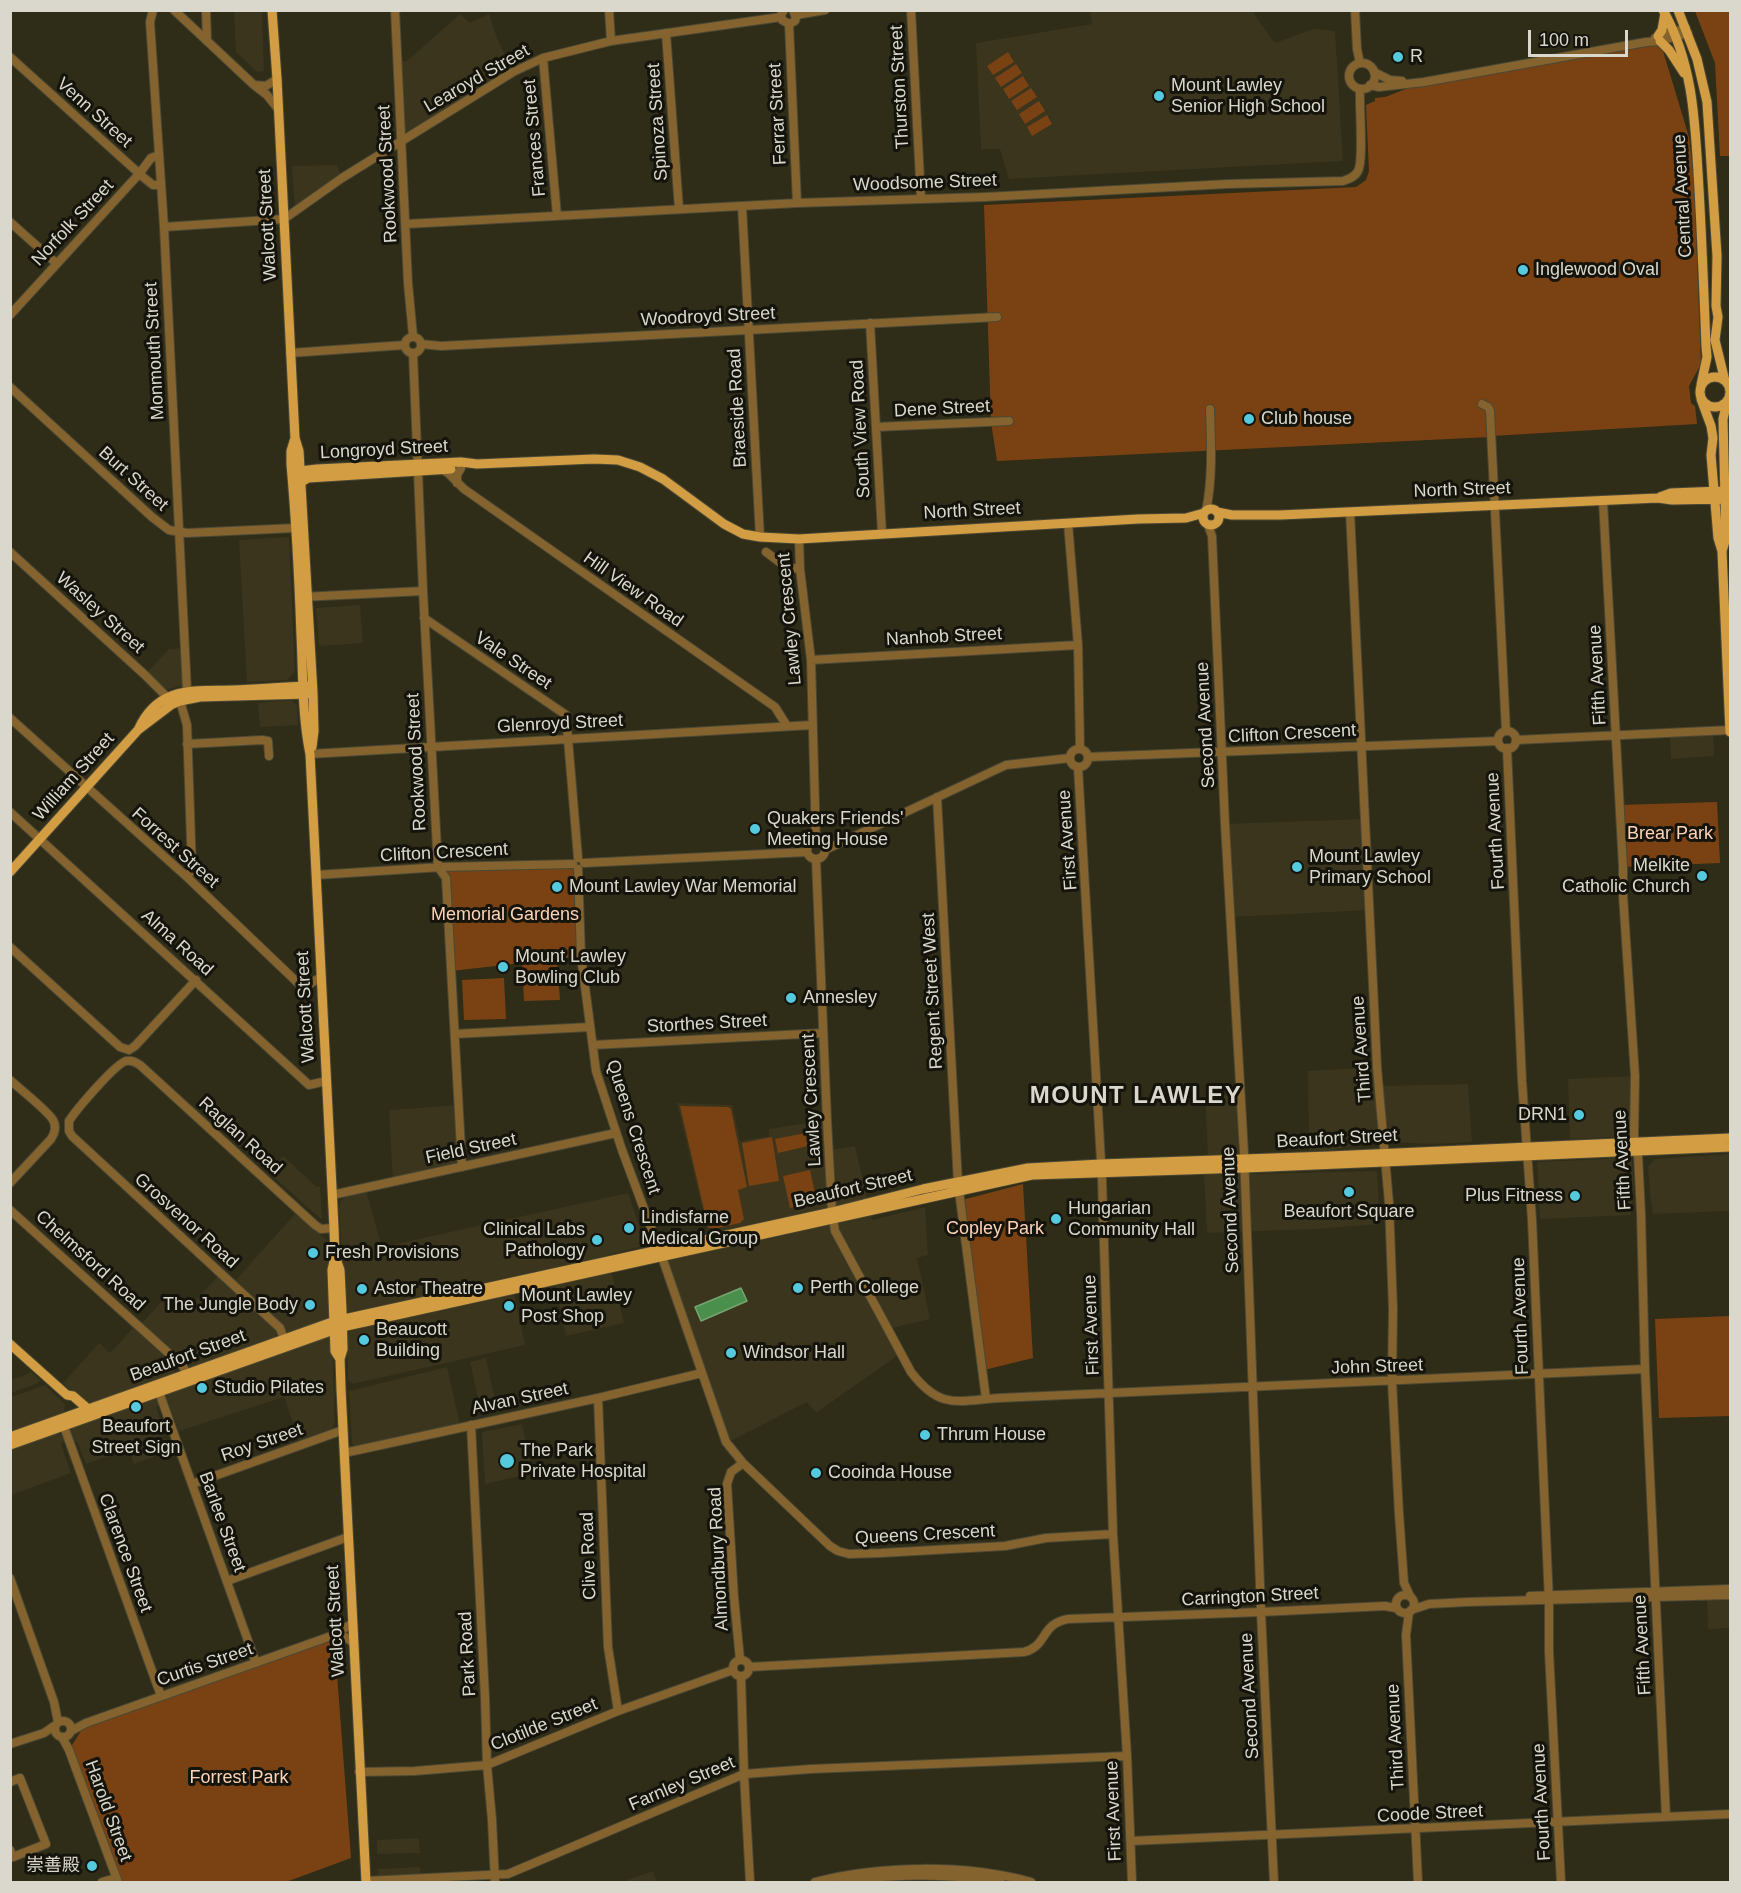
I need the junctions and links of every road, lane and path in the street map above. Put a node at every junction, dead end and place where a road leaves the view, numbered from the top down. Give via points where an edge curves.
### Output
1 (153, 10) edge
2 (174, 10) edge
3 (206, 10) edge
4 (272, 10) edge
5 (395, 10) edge
6 (609, 10) edge
7 (825, 10) edge
8 (911, 10) edge
9 (1355, 10) edge
10 (1678, 10) edge
11 (1664, 12) edge
12 (795, 13) edge
13 (782, 14) edge
14 (789, 24) junction
15 (1687, 30) junction
16 (666, 33) junction
17 (1675, 35) junction
18 (1659, 39) junction
19 (207, 41) junction
20 (611, 42) junction
21 (10, 57) edge
22 (543, 58) junction
23 (1360, 63) junction
24 (1374, 72) junction
25 (277, 79) junction
26 (1689, 80) junction
27 (1424, 82) junction
28 (254, 85) junction
29 (1370, 85) junction
30 (1360, 89) junction
31 (278, 109) junction
32 (402, 141) junction
33 (159, 155) junction
34 (139, 174) junction
35 (160, 185) junction
36 (921, 198) junction
37 (797, 203) junction
38 (742, 206) junction
39 (679, 209) junction
40 (1713, 209) junction
41 (557, 216) junction
42 (284, 219) junction
43 (1701, 220) junction
44 (10, 222) edge
45 (406, 224) junction
46 (164, 227) junction
47 (56, 263) junction
48 (10, 315) edge
49 (997, 317) dead end
50 (870, 323) junction
51 (749, 329) junction
52 (413, 336) junction
53 (422, 344) junction
54 (405, 345) junction
55 (290, 353) junction
56 (413, 353) junction
57 (1727, 381) edge
58 (1701, 385) junction
59 (10, 387) edge
60 (1701, 399) junction
61 (1728, 401) edge
62 (1482, 404) dead end
63 (1210, 409) dead end
64 (1009, 421) dead end
65 (876, 427) junction
66 (477, 464) junction
67 (418, 467) junction
68 (461, 468) junction
69 (441, 470) junction
70 (296, 472) junction
71 (301, 482) junction
72 (457, 483) junction
73 (1720, 495) junction
74 (1603, 501) junction
75 (1493, 506) junction
76 (1350, 512) junction
77 (1211, 517) junction
78 (1068, 523) junction
79 (295, 528) junction
80 (179, 531) junction
81 (882, 533) junction
82 (760, 537) junction
83 (799, 539) junction
84 (10, 552) edge
85 (766, 552) dead end
86 (800, 569) junction
87 (423, 591) junction
88 (303, 597) junction
89 (424, 618) junction
90 (1078, 645) junction
91 (811, 660) junction
92 (307, 690) junction
93 (187, 691) junction
94 (167, 698) junction
95 (180, 701) junction
96 (10, 718) edge
97 (812, 725) junction
98 (787, 726) junction
99 (138, 730) junction
100 (1506, 731) junction
101 (1730, 731) edge
102 (1616, 736) junction
103 (568, 739) junction
104 (1516, 740) junction
105 (1498, 741) junction
106 (187, 744) junction
107 (1360, 746) junction
108 (430, 747) junction
109 (1507, 748) junction
110 (1080, 749) junction
111 (1222, 752) junction
112 (310, 754) junction
113 (269, 756) dead end
114 (1088, 757) junction
115 (1070, 758) junction
116 (1078, 767) junction
117 (87, 788) junction
118 (937, 797) junction
119 (10, 812) edge
120 (40, 839) junction
121 (816, 841) junction
122 (825, 850) junction
123 (807, 852) junction
124 (816, 860) junction
125 (578, 863) junction
126 (438, 867) junction
127 (10, 872) edge
128 (316, 875) junction
129 (187, 878) junction
130 (10, 946) edge
131 (321, 977) junction
132 (196, 980) junction
133 (590, 1027) junction
134 (823, 1033) junction
135 (455, 1034) junction
136 (593, 1045) junction
137 (128, 1061) joint
138 (10, 1080) edge
139 (326, 1081) junction
140 (616, 1133) junction
141 (1731, 1138) edge
142 (1636, 1146) junction
143 (1731, 1147) edge
144 (1528, 1151) junction
145 (1386, 1158) junction
146 (1245, 1164) junction
147 (462, 1167) junction
148 (1101, 1168) junction
149 (10, 1183) edge
150 (959, 1187) junction
151 (332, 1195) junction
152 (10, 1210) edge
153 (832, 1216) junction
154 (820, 1222) junction
155 (334, 1228) junction
156 (835, 1231) junction
157 (660, 1253) junction
158 (339, 1324) junction
159 (285, 1339) junction
160 (10, 1344) edge
161 (1645, 1369) junction
162 (702, 1372) junction
163 (1539, 1375) junction
164 (185, 1378) junction
165 (1392, 1381) junction
166 (1253, 1387) junction
167 (159, 1392) junction
168 (1109, 1394) junction
169 (67, 1395) junction
170 (598, 1398) junction
171 (986, 1399) junction
172 (88, 1409) junction
173 (74, 1418) junction
174 (62, 1422) junction
175 (471, 1425) junction
176 (343, 1430) junction
177 (10, 1437) edge
178 (10, 1445) edge
179 (344, 1453) junction
180 (742, 1463) junction
181 (192, 1484) junction
182 (1113, 1534) junction
183 (348, 1537) junction
184 (10, 1578) edge
185 (227, 1581) junction
186 (1404, 1583) junction
187 (1731, 1589) edge
188 (13, 1590) edge
189 (1656, 1594) junction
190 (1731, 1595) edge
191 (1411, 1597) junction
192 (1549, 1598) junction
193 (1430, 1604) junction
194 (1403, 1606) junction
195 (1261, 1612) junction
196 (1118, 1617) junction
197 (353, 1623) junction
198 (334, 1635) junction
199 (354, 1643) junction
200 (740, 1660) junction
201 (256, 1663) junction
202 (749, 1667) junction
203 (733, 1670) junction
204 (741, 1676) junction
205 (161, 1696) junction
206 (618, 1711) junction
207 (63, 1728) junction
208 (10, 1744) edge
209 (1127, 1756) junction
210 (487, 1765) junction
211 (360, 1772) junction
212 (744, 1774) junction
213 (10, 1782) edge
214 (1731, 1814) edge
215 (1666, 1817) junction
216 (1558, 1822) junction
217 (1415, 1829) junction
218 (1272, 1835) junction
219 (1131, 1841) junction
220 (10, 1850) edge
221 (494, 1879) edge
222 (117, 1880) edge
223 (102, 1882) edge
224 (366, 1882) edge
225 (750, 1882) edge
226 (815, 1882) edge
227 (843, 1882) edge
228 (1001, 1882) edge
229 (1031, 1882) edge
230 (1132, 1882) edge
231 (1274, 1882) edge
232 (1418, 1882) edge
233 (1561, 1882) edge

1 - 33 street, Monmouth Street via 150,22
2 - 19 street
3 - 19 street
4 - 25 main road, Walcott Street
5 - 32 street, Rookwood Street
6 - 20 street
7 - 12 street
8 - 36 street, Thurston Street
9 - 23 street
10 - 15 main road, Central Avenue
11 - 17 main road, Central Avenue
11 - 18 main road
12 - 14 street via 795,21
13 - 14 street, Learoyd Street via 783,22
13 - 16 street, Learoyd Street
14 - 37 street, Ferrar Street
15 - 17 street
15 - 40 main road, Central Avenue via 1707,102
16 - 20 street, Learoyd Street
16 - 39 street, Spinoza Street
17 - 18 street
17 - 26 main road, Central Avenue
18 - 26 main road
18 - 27 street
19 - 28 street
20 - 22 street, Learoyd Street
21 - 34 street, Venn Street
22 - 32 street, Learoyd Street via 513,72
22 - 41 street, Frances Street
23 - 24 street
23 - 30 street via 1350,70 1349,78
24 - 27 street via 1390,80
24 - 29 street
25 - 28 street via 266,86
25 - 31 main road, Walcott Street
26 - 43 main road, Central Avenue
27 - 29 street
28 - 31 street
29 - 30 street
30 - 36 street, Woodsome Street via 1362,160 1359,170 1343,181
31 - 42 main road, Walcott Street
32 - 42 street, Learoyd Street
32 - 45 street, Rookwood Street
33 - 34 street, Norfolk Street via 151,158
33 - 35 street, Monmouth Street
34 - 35 street, Venn Street via 153,185
34 - 47 street, Norfolk Street
35 - 46 street, Monmouth Street
36 - 37 street, Woodsome Street
37 - 38 street, Woodsome Street
38 - 39 street, Woodsome Street
38 - 51 street, Braeside Road
39 - 41 street, Woodsome Street
40 - 43 main road
40 - 57 main road, Central Avenue via 1718,317 1715,340
41 - 45 street, Woodsome Street
42 - 46 street
42 - 55 main road, Walcott Street
43 - 58 main road, Central Avenue via 1707,357
44 - 47 street
45 - 52 street, Rookwood Street
46 - 80 street, Monmouth Street
47 - 48 street, Norfolk Street
49 - 50 street, Woodroyd Street
50 - 51 street, Woodroyd Street
50 - 65 street, South View Road
51 - 53 street, Woodroyd Street
51 - 82 street, Braeside Road
52 - 53 street
52 - 54 street
53 - 56 street
54 - 55 street
54 - 56 street
55 - 70 main road, Walcott Street via 299,451
56 - 67 street, Rookwood Street
57 - 58 main road via 1713,377
57 - 61 main road
58 - 60 main road
59 - 80 street, Burt Street via 152,517 169,530
60 - 61 main road via 1713,407
60 - 73 main road via 1711,426 1711,455
61 - 73 main road via 1723,419
62 - 75 street via 1490,411
63 - 77 street, Second Avenue
64 - 65 street, Dene Street
65 - 81 street, South View Road
66 - 67 main road, Longroyd Street
66 - 68 main road, Longroyd Street
66 - 82 main road, Longroyd Street via 618,460 663,479 724,524
67 - 69 main road, Longroyd Street
67 - 70 main road, Longroyd Street
67 - 71 main road, Longroyd Street via 308,478
67 - 87 street, Rookwood Street
68 - 69 main road, Longroyd Street
68 - 72 street
69 - 72 street, Hill View Road
70 - 71 main road, Walcott Street
70 - 79 main road, Walcott Street
71 - 88 main road, Walcott Street
72 - 98 street, Hill View Road via 775,707
73 - 74 main road, North Street
73 - 101 main road via 1726,538 1722,551
74 - 75 main road, North Street
74 - 102 street, Fifth Avenue
75 - 76 main road, North Street
75 - 100 street
76 - 77 main road, North Street
76 - 107 street, Third Avenue
77 - 78 main road, North Street
77 - 111 street, Second Avenue
78 - 81 main road, North Street
78 - 90 street
79 - 80 street, Burt Street
79 - 88 main road, Walcott Street
80 - 93 street, Monmouth Street
81 - 83 main road, North Street
82 - 83 main road, North Street
83 - 86 street, Lawley Crescent
84 - 94 street, Wasley Street
85 - 86 street via 786,567
86 - 91 street, Lawley Crescent
87 - 88 street
87 - 89 street, Rookwood Street
88 - 92 main road, Walcott Street
89 - 103 street, Vale Street via 566,715
89 - 108 street, Rookwood Street
90 - 91 street, Nanhob Street
90 - 110 street
91 - 97 street, Lawley Crescent
92 - 93 main road, William Street
92 - 95 main road, William Street
92 - 112 main road, Walcott Street via 314,731
93 - 94 main road, William Street
94 - 99 main road, William Street via 145,716
95 - 99 main road, William Street
95 - 106 street via 187,725
96 - 117 street, Forrest Street
97 - 98 street, Glenroyd Street
97 - 121 street, Lawley Crescent
98 - 103 street, Glenroyd Street
99 - 117 main road, William Street
100 - 104 street via 1513,733
100 - 105 street
101 - 102 street
102 - 104 street
102 - 142 street, Fifth Avenue
103 - 108 street, Glenroyd Street
103 - 125 street, Queens Crescent
104 - 109 street
105 - 107 street, Clifton Crescent
105 - 109 street
106 - 113 street via 262,740 268,741
106 - 129 street via 192,870
107 - 111 street, Clifton Crescent
107 - 145 street, Third Avenue via 1377,1067
108 - 112 street, Glenroyd Street
108 - 126 street, Rookwood Street
109 - 144 street, Fourth Avenue
110 - 114 street
110 - 115 street via 1073,751
111 - 114 street, Clifton Crescent
111 - 146 street, Second Avenue
112 - 128 main road, Walcott Street
114 - 116 street via 1084,766
115 - 116 street
115 - 118 street via 1006,765
116 - 148 street, First Avenue
117 - 120 main road, William Street
117 - 129 street, Forrest Street
118 - 122 street
118 - 150 street, Regent Street West
119 - 120 street, Alma Road
120 - 127 main road, William Street
120 - 132 street, Alma Road
121 - 122 street
121 - 123 street via 808,846
122 - 124 street via 823,857
123 - 124 street
123 - 125 street, Clifton Crescent
124 - 134 street, Lawley Crescent
125 - 126 street, Clifton Crescent
125 - 133 street, Queens Crescent via 581,956
126 - 128 street, Clifton Crescent
126 - 135 street, Rookwood Street via 446,878
128 - 131 main road, Walcott Street
129 - 131 street, Forrest Street via 300,985
130 - 132 street via 120,1047 129,1050
131 - 139 main road, Walcott Street
132 - 139 street, Alma Road via 309,1085
133 - 135 street
133 - 136 street, Queens Crescent
134 - 136 street, Storthes Street
134 - 153 street, Lawley Crescent
135 - 147 street, Rookwood Street
136 - 140 street, Queens Crescent via 596,1071
137 - 155 street, Raglan Road via 140,1065 315,1225
137 - 159 street, Grosvenor Road via 116,1067 71,1117 68,1125 72,1136 280,1328
138 - 149 street via 51,1117 55,1127 51,1138
139 - 151 main road, Walcott Street
140 - 147 street, Field Street
140 - 157 street, Queens Crescent
141 - 142 main road, Beaufort Street
142 - 143 main road, Beaufort Street
142 - 144 main road, Beaufort Street
142 - 161 street, Fifth Avenue
144 - 145 main road, Beaufort Street
144 - 163 street, Fourth Avenue
145 - 146 main road, Beaufort Street
145 - 165 street, Third Avenue
146 - 148 main road, Beaufort Street
146 - 166 street, Second Avenue
147 - 151 street, Field Street
148 - 150 main road, Beaufort Street via 1028,1168
148 - 168 street, First Avenue
150 - 153 main road, Beaufort Street via 923,1189
150 - 171 street, Regent Street West
151 - 155 main road, Walcott Street
152 - 164 street, Chelmsford Road via 175,1359
153 - 154 main road, Beaufort Street
153 - 156 street, Lawley Crescent
153 - 157 main road, Beaufort Street
154 - 156 street
154 - 157 main road, Beaufort Street
155 - 158 main road, Walcott Street via 335,1257 340,1270
156 - 171 street, Lawley Crescent via 914,1376 946,1401
157 - 158 main road, Beaufort Street
157 - 162 street, Queens Crescent
158 - 159 main road, Beaufort Street
158 - 164 main road, Beaufort Street
158 - 176 main road, Walcott Street via 336,1351 340,1359
159 - 164 main road, Beaufort Street
160 - 169 main road
161 - 163 street, John Street
161 - 189 street, Fifth Avenue
162 - 170 street, Alvan Street
162 - 180 street, Queens Crescent via 722,1433
163 - 165 street, John Street
163 - 192 street, Fourth Avenue
164 - 167 main road, Beaufort Street
164 - 172 main road, Beaufort Street
165 - 166 street, John Street
165 - 186 street, Third Avenue
166 - 168 street, John Street
166 - 195 street, Second Avenue
167 - 173 main road, Beaufort Street
167 - 181 street, Barlee Street
168 - 171 street, Lawley Crescent
168 - 182 street, First Avenue
169 - 172 main road
169 - 173 main road
170 - 175 street, Alvan Street
170 - 206 street, Clive Road via 608,1647
172 - 173 main road, Beaufort Street
173 - 174 main road, Beaufort Street
174 - 177 main road, Beaufort Street
174 - 178 main road, Beaufort Street
174 - 205 street, Clarence Street
175 - 179 street, Alvan Street
175 - 210 street, Park Road
176 - 179 main road, Walcott Street
176 - 181 street, Roy Street
179 - 183 main road, Walcott Street
180 - 182 street, Queens Crescent via 830,1546 849,1554 1005,1546
180 - 200 street, Almondbury Road via 731,1472 727,1484
181 - 185 street, Barlee Street
182 - 196 street, First Avenue
183 - 185 street
183 - 197 main road, Walcott Street
184 - 188 street
185 - 201 street, Barlee Street
186 - 191 street, Third Avenue
186 - 194 street, Third Avenue
187 - 189 street
188 - 207 street
189 - 190 street
189 - 192 street
189 - 215 street, Fifth Avenue
191 - 193 street
191 - 194 street, Carrington Street
191 - 194 street via 1414,1603
192 - 193 street
192 - 216 street, Fourth Avenue
193 - 194 street
194 - 195 street, Carrington Street
194 - 217 street, Third Avenue
195 - 196 street, Carrington Street
195 - 218 street, Second Avenue
196 - 202 street via 1060,1620 1036,1647 1024,1652
196 - 209 street, First Avenue
197 - 198 street, Curtis Street
197 - 199 main road, Walcott Street
198 - 199 street
198 - 201 street, Curtis Street
199 - 211 main road, Walcott Street
200 - 202 street
200 - 203 street via 734,1663
201 - 205 street, Curtis Street
202 - 204 street
203 - 204 street
203 - 206 street, Clotilde Street
204 - 212 street
205 - 207 street, Curtis Street
206 - 210 street, Clotilde Street
207 - 208 street, Curtis Street
207 - 222 street, Harold Street
209 - 212 street, Farnley Street
209 - 219 street, First Avenue
210 - 211 street, Clotilde Street
210 - 221 street, Park Road
211 - 224 main road, Walcott Street
212 - 221 street, Farnley Street
212 - 225 street
213 - 220 street via 20,1778 46,1844 14,1857
214 - 215 street, Coode Street
215 - 216 street, Coode Street
216 - 217 street, Coode Street
216 - 233 street, Fourth Avenue
217 - 218 street, Coode Street
217 - 232 street, Third Avenue
218 - 219 street, Coode Street
218 - 231 street, Second Avenue
219 - 230 street, First Avenue
221 - 224 street, Farnley Street
222 - 223 street
226 - 229 street via 854,1874 915,1870 986,1874
227 - 228 street via 924,1876

